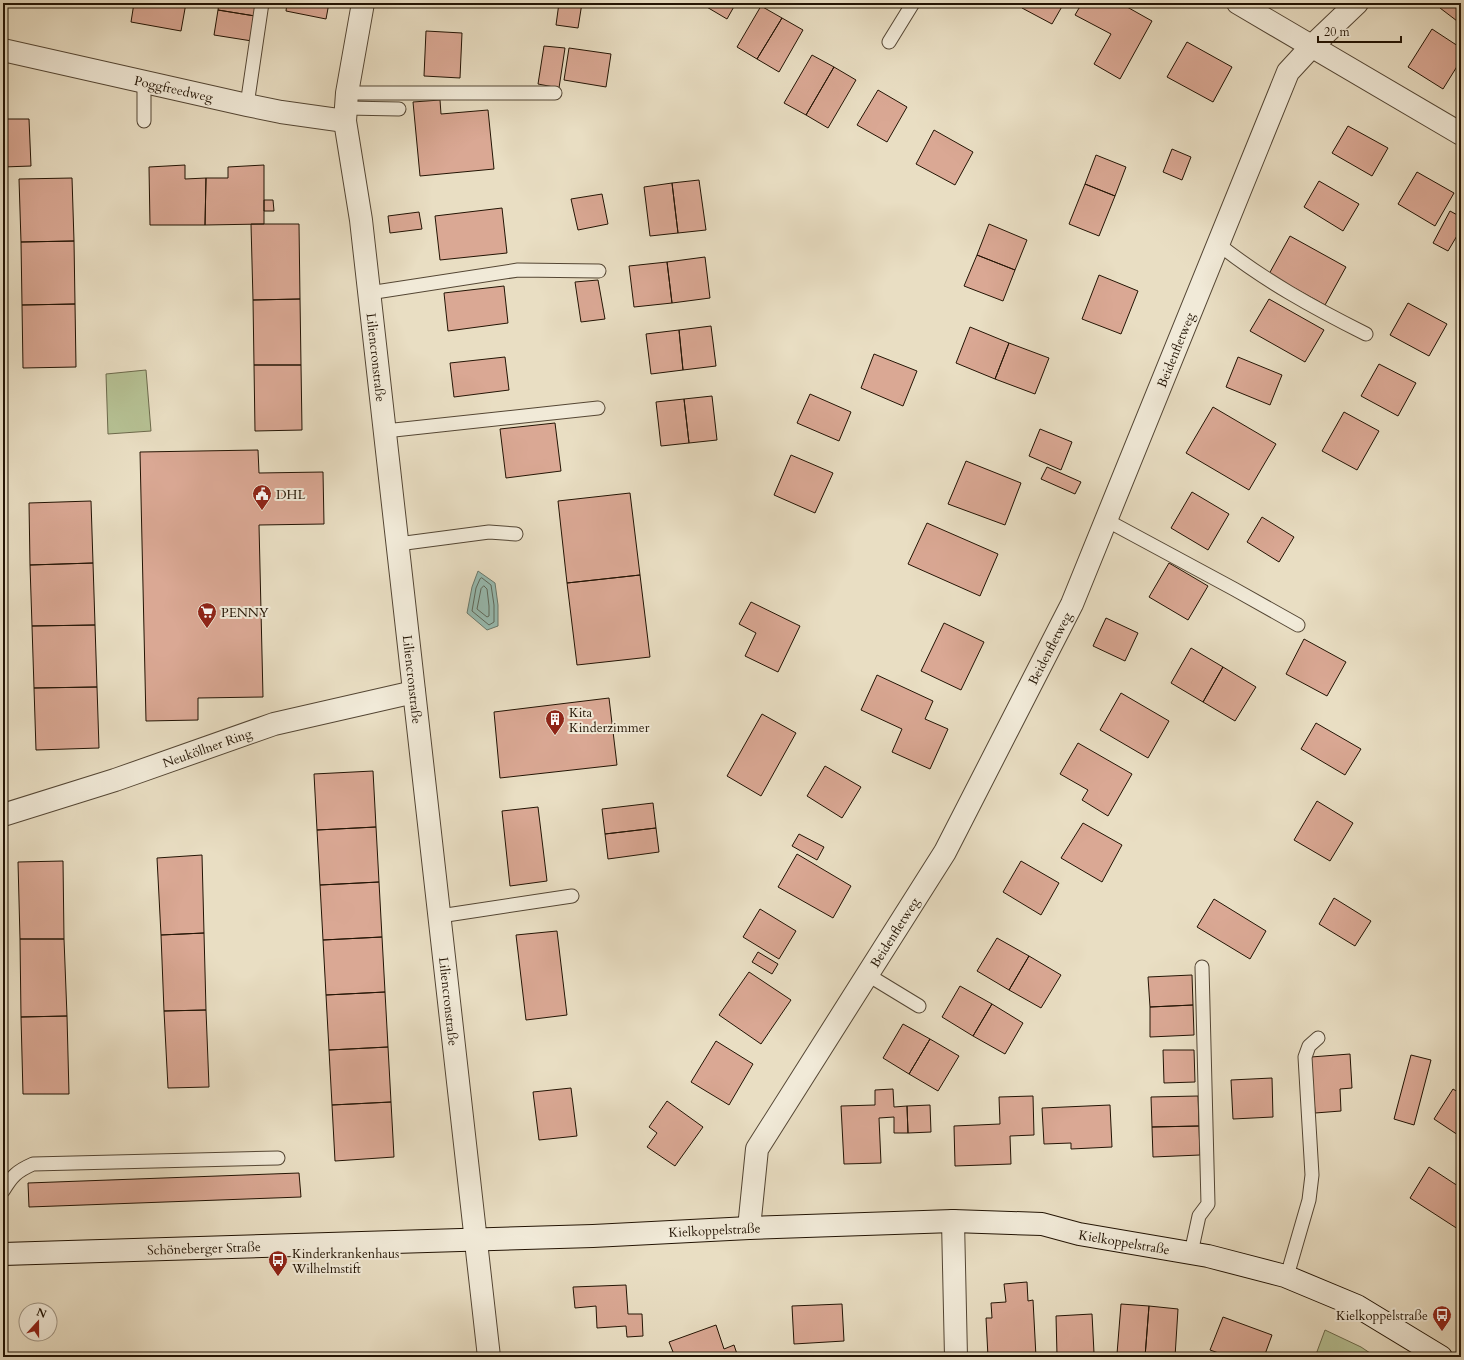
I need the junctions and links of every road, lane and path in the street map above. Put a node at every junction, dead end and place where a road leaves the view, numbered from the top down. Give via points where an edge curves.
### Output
1 (262, 3) edge
2 (363, 3) edge
3 (913, 3) edge
4 (1238, 3) edge
5 (1357, 3) edge
6 (889, 42) dead end
7 (1312, 46) junction
8 (3, 50) edge
9 (144, 82) junction
10 (555, 93) dead end
11 (247, 105) junction
12 (346, 107) junction
13 (399, 110) dead end
14 (144, 121) dead end
15 (1461, 134) edge
16 (1217, 244) junction
17 (598, 271) dead end
18 (369, 293) junction
19 (1366, 334) dead end
20 (598, 408) dead end
21 (385, 431) junction
22 (1106, 520) junction
23 (516, 534) dead end
24 (398, 544) junction
25 (1298, 625) dead end
26 (414, 692) junction
27 (3, 815) edge
28 (572, 896) dead end
29 (440, 916) junction
30 (1202, 967) dead end
31 (868, 974) junction
32 (919, 1006) dead end
33 (1318, 1038) dead end
34 (278, 1158) dead end
35 (3, 1190) edge
36 (952, 1221) junction
37 (749, 1228) junction
38 (476, 1239) junction
39 (1191, 1253) junction
40 (3, 1254) edge
41 (1288, 1276) junction
42 (489, 1357) edge
43 (956, 1357) edge
44 (1441, 1357) edge

1 - 11 lane
2 - 12 street, Liliencronstraße
3 - 6 lane
4 - 7 street
5 - 7 street, Beidenfletweg
7 - 15 street
7 - 16 street, Beidenfletweg via 1288,72
8 - 9 street, Poggfreedweg
9 - 11 street, Poggfreedweg
9 - 14 lane
10 - 12 lane
11 - 12 street, Poggfreedweg via 281,112
12 - 13 lane
12 - 18 street, Liliencronstraße
16 - 19 lane via 1268,280
16 - 22 street, Beidenfletweg
17 - 18 lane via 518,270
18 - 21 street, Liliencronstraße
20 - 21 lane
21 - 24 street, Liliencronstraße
22 - 25 lane
22 - 31 street, Beidenfletweg via 1072,604 945,852
23 - 24 lane via 489,532
24 - 26 street, Liliencronstraße
26 - 27 street, Neuköllner Ring via 274,724 115,780
26 - 29 street, Liliencronstraße
28 - 29 lane
29 - 38 street, Liliencronstraße
30 - 39 lane via 1208,1204 1199,1216
31 - 32 lane
31 - 37 street, Beidenfletweg via 757,1149
33 - 41 lane via 1309,1046 1305,1057 1312,1174 1308,1200
34 - 35 lane via 32,1164 11,1177
36 - 37 street, Kielkoppelstraße
36 - 39 street, Kielkoppelstraße via 1042,1224 1079,1234
36 - 43 street
37 - 38 street, Kielkoppelstraße
38 - 40 street, Schöneberger Straße
38 - 42 street, Liliencronstraße
39 - 41 street, Kielkoppelstraße
41 - 44 street, Kielkoppelstraße via 1357,1306

